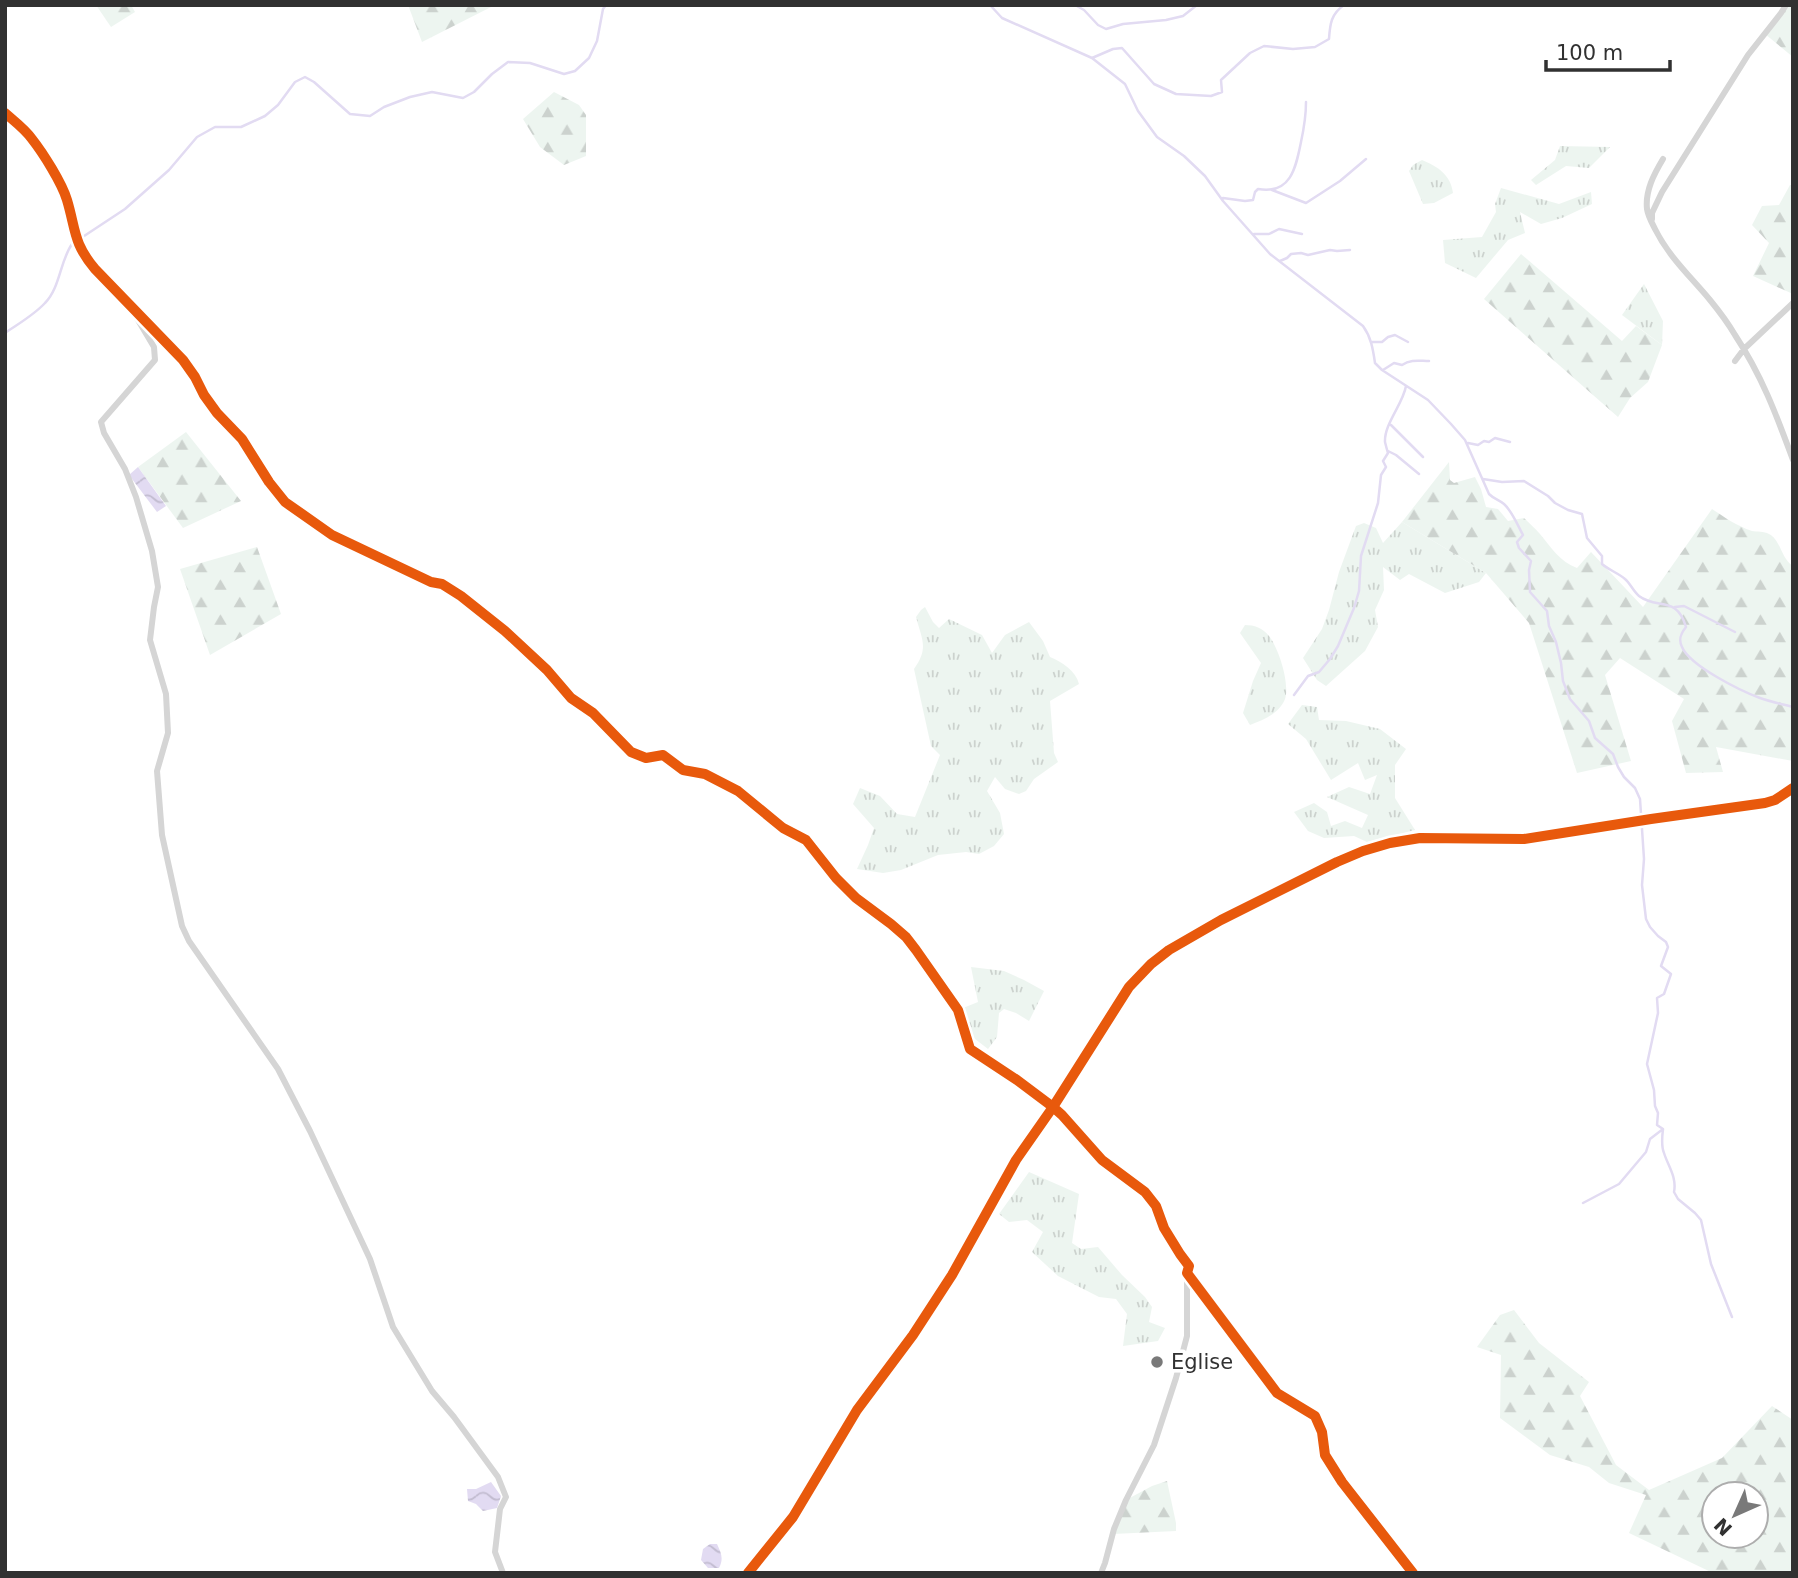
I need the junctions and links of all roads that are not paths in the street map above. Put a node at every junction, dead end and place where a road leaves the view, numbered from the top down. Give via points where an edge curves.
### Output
1 (1786, 5) edge
2 (5, 113) edge
3 (1663, 159) dead end
4 (1654, 226) junction
5 (1793, 303) edge
6 (131, 307) junction
7 (1744, 349) junction
8 (1735, 361) dead end
9 (1793, 460) edge
10 (1793, 788) edge
11 (1053, 1107) junction
12 (1187, 1273) junction
13 (503, 1573) edge
14 (748, 1573) edge
15 (1101, 1573) edge
16 (1413, 1573) edge

1 - 4 street via 1748,55 1662,192 1651,213
2 - 6 street via 32,139 60,185 83,255
3 - 4 street via 1647,194 1647,211
4 - 7 street via 1664,247 1711,301
5 - 7 street
6 - 11 street via 183,360 204,396 242,439 285,502 358,549 461,596 524,648 631,752 646,758 663,755 683,770 705,774 738,791 783,828 806,840 856,898 906,937 958,1010 970,1049
6 - 13 street via 154,347 155,360 101,422 136,497 158,587 150,640 166,694 168,733 157,771 162,835 182,926 278,1069 370,1259 393,1327 432,1391 498,1478 506,1497 500,1509 495,1552
7 - 8 street
7 - 9 street via 1773,405
10 - 11 street via 1765,803 1513,840 1420,838 1337,862 1212,925 1151,964 1129,987
11 - 12 street via 1102,1160 1145,1192 1189,1266
11 - 14 street via 1016,1160 913,1335 857,1410 793,1517
12 - 15 street via 1187,1336 1176,1378 1154,1445 1126,1500
12 - 16 street via 1278,1393 1315,1416 1325,1455

